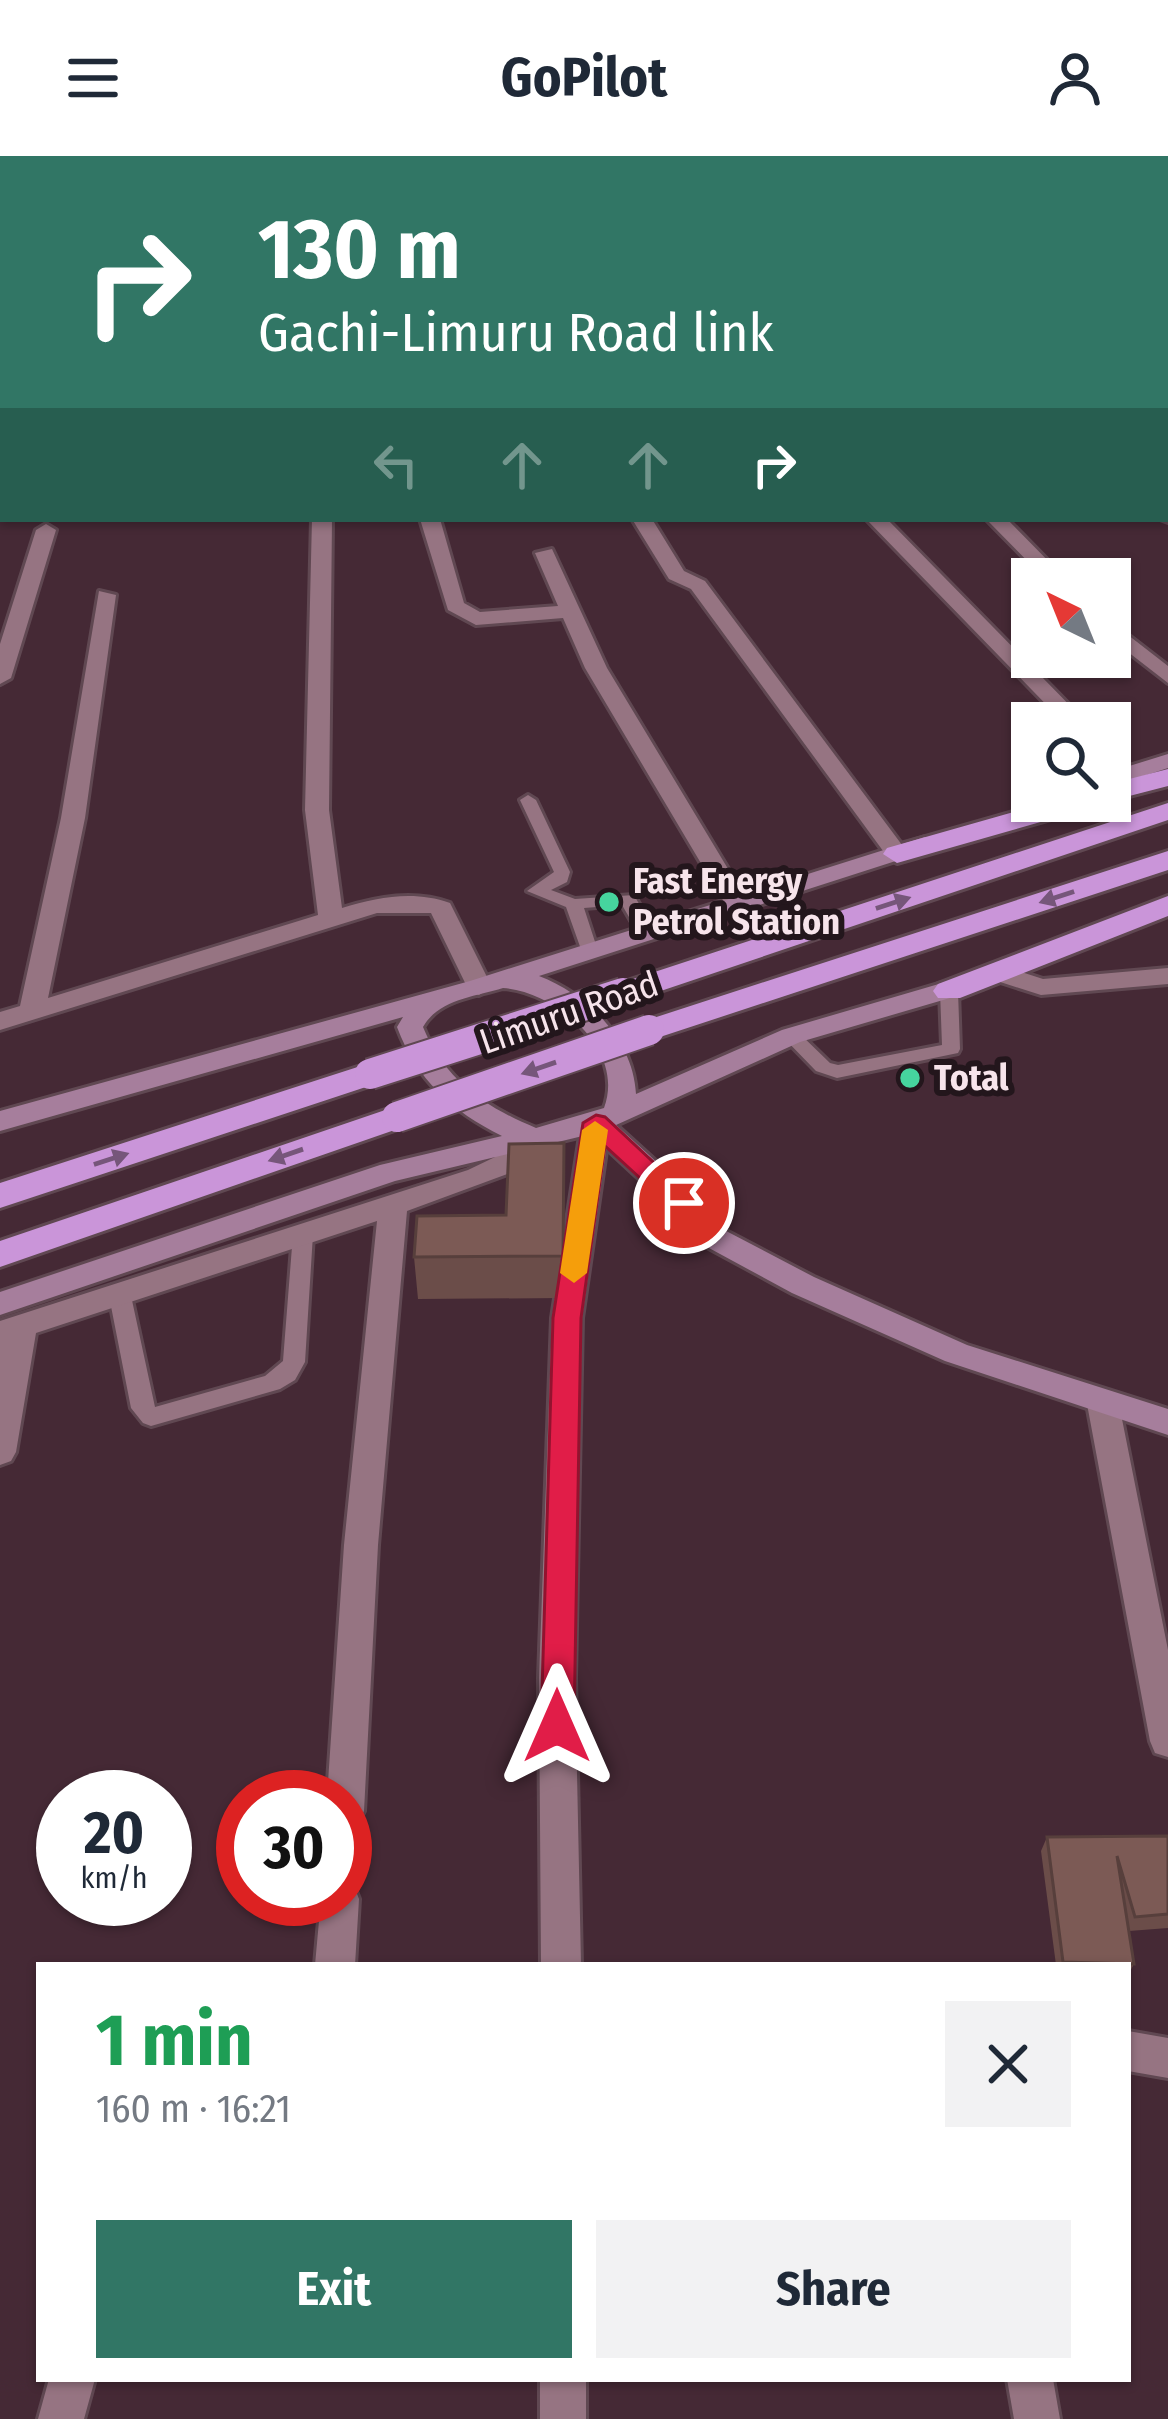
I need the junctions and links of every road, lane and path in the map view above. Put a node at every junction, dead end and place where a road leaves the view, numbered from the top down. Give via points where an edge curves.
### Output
1 (322, 522) edge
2 (431, 522) edge
3 (644, 522) edge
4 (879, 522) edge
5 (1000, 522) edge
6 (46, 530) dead end
7 (545, 553) dead end
8 (1035, 558) edge
9 (106, 595) dead end
10 (571, 611) junction
11 (1131, 645) edge
12 (1168, 677) edge
13 (0, 678) edge
14 (1055, 702) edge
15 (1168, 761) edge
16 (1131, 771) edge
17 (1131, 776) edge
18 (1168, 776) edge
19 (528, 800) dead end
20 (1168, 811) edge
21 (1011, 815) edge
22 (1011, 822) edge
23 (898, 854) junction
24 (1168, 860) edge
25 (736, 902) junction
26 (574, 904) junction
27 (1168, 905) edge
28 (1168, 914) edge
29 (331, 920) junction
30 (646, 932) junction
31 (589, 951) junction
32 (1000, 974) junction
33 (1168, 976) edge
34 (489, 983) junction
35 (949, 991) junction
36 (435, 1000) junction
37 (32, 1011) junction
38 (0, 1021) edge
39 (791, 1036) junction
40 (606, 1119) junction
41 (0, 1121) edge
42 (523, 1140) junction
43 (0, 1196) edge
44 (393, 1204) junction
45 (303, 1234) junction
46 (0, 1254) edge
47 (119, 1291) junction
48 (7, 1321) edge
49 (1103, 1404) junction
50 (1168, 1422) edge
51 (0, 1452) edge
52 (1168, 1741) edge
53 (348, 1770) edge
54 (338, 1926) edge
55 (335, 1962) edge
56 (561, 1962) edge
57 (1131, 2051) edge
58 (1168, 2057) edge
59 (71, 2382) edge
60 (563, 2382) edge
61 (1030, 2382) edge
62 (61, 2419) edge
63 (563, 2419) edge
64 (1036, 2419) edge

1 - 29 street via 317,809
2 - 10 street via 464,615
3 - 23 street via 676,575 698,585
4 - 14 street
5 - 8 street
6 - 13 street
7 - 10 street
9 - 37 street via 73,818
10 - 25 street via 596,668
11 - 12 street
15 - 16 street
17 - 18 highway
19 - 26 lane via 562,872 536,891
43 -> 20 highway, Limuru Road, bridge
21 - 23 street
22 - 23 highway
23 - 25 street
24 -> 46 highway, Limuru Road, bridge
25 - 30 street
26 - 30 lane via 628,898
26 - 31 lane
27 - 35 highway
28 - 32 street
29 - 34 street via 404,902 441,908
29 - 37 street
30 - 31 street
31 - 34 street
32 - 33 street via 1041,987
32 - 35 street
34 - 36 street
34 - 40 street via 533,982 564,999 597,1033 622,1066 626,1099
35 - 39 street
35 - 39 lane via 951,1049 837,1072
36 - 41 street
36 - 42 street via 410,1027 416,1046 464,1105
37 - 38 street
39 - 40 street
40 - 42 street
40 - 49 street via 684,1203 695,1228 956,1353
40 - 56 street via 567,1318 557,1678
42 - 44 street via 499,1169
42 - 48 street via 390,1172
44 - 45 street
44 - 53 street
45 - 47 street
45 - 47 lane via 295,1362 287,1374 250,1389 151,1417 142,1408
47 - 48 street
48 - 51 street
49 - 50 street
49 - 52 street
54 - 55 street
57 - 58 street
59 - 62 street
60 - 63 street
61 - 64 street

